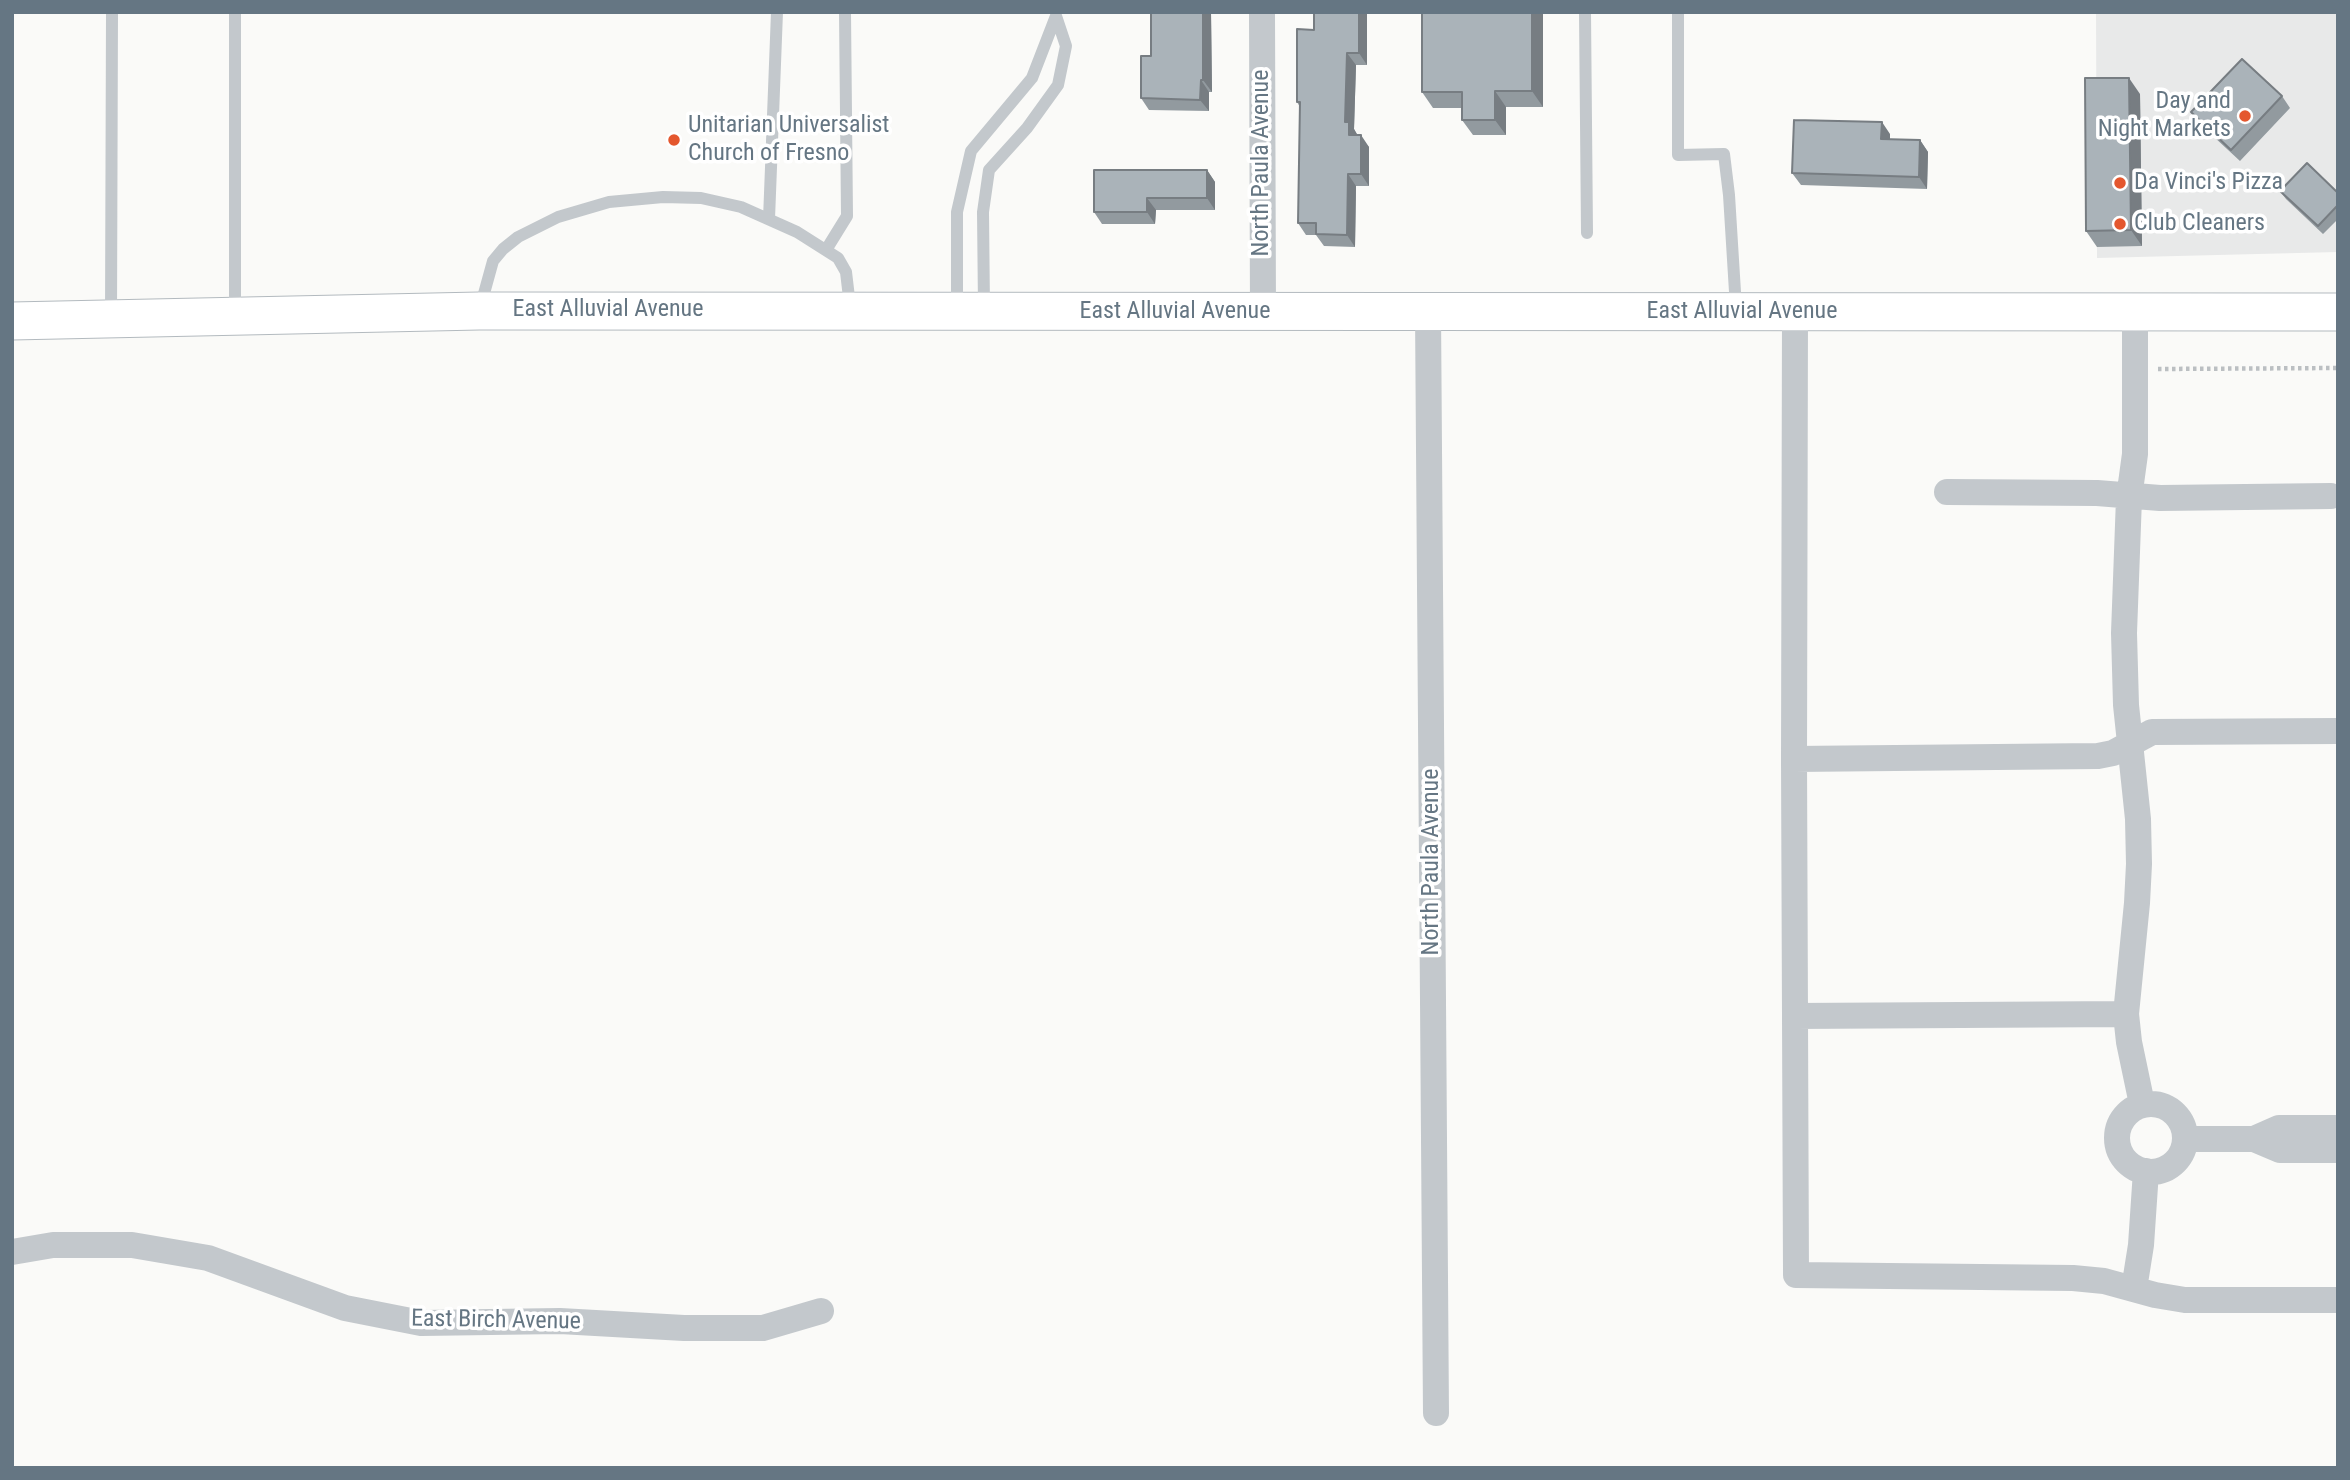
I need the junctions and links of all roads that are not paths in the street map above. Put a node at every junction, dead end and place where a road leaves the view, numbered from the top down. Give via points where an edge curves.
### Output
1 (112, 12) edge
2 (235, 12) edge
3 (777, 12) edge
4 (845, 12) edge
5 (1262, 12) edge
6 (1585, 12) edge
7 (1678, 12) edge
8 (1056, 14) edge
9 (769, 219) junction
10 (1587, 233) dead end
11 (826, 250) junction
12 (850, 310) junction
13 (480, 311) junction
14 (970, 311) junction
15 (1428, 311) junction
16 (1736, 311) junction
17 (1795, 312) junction
18 (2135, 312) junction
19 (2338, 312) edge
20 (1262, 313) junction
21 (235, 318) junction
22 (111, 320) junction
23 (12, 321) edge
24 (1947, 492) dead end
25 (2129, 495) junction
26 (2332, 496) dead end
27 (2338, 731) edge
28 (2130, 743) junction
29 (1794, 759) junction
30 (2126, 1014) junction
31 (1795, 1016) junction
32 (2142, 1104) junction
33 (2338, 1128) edge
34 (2185, 1139) junction
35 (2254, 1139) junction
36 (2338, 1150) edge
37 (2146, 1171) junction
38 (12, 1252) edge
39 (2134, 1289) junction
40 (2338, 1300) edge
41 (821, 1311) dead end
42 (1437, 1413) dead end

1 - 22 lane
2 - 21 lane
3 - 9 lane
4 - 11 lane via 847,216
5 - 20 street, North Paula Avenue
6 - 10 lane
7 - 16 lane via 1678,155 1724,154
8 - 14 lane via 1066,46 1058,85 989,170
8 - 14 lane via 1032,78 971,152 957,212
9 - 11 lane
9 - 13 lane via 701,198 663,197 609,202 558,217 518,237 493,261
11 - 12 lane via 844,268
12 - 13 street, East Alluvial Avenue
12 - 14 street, East Alluvial Avenue
13 - 21 street, East Alluvial Avenue
14 - 20 street, East Alluvial Avenue
15 - 16 street, East Alluvial Avenue
15 - 20 street, East Alluvial Avenue
15 - 42 street, North Paula Avenue
16 - 17 street, East Alluvial Avenue
17 - 18 street, East Alluvial Avenue
17 - 29 street
18 - 19 street, East Alluvial Avenue
18 - 25 street via 2135,454
21 - 22 street, East Alluvial Avenue
22 - 23 street, East Alluvial Avenue
24 - 25 street
25 - 26 street
25 - 28 street via 2124,633
27 - 28 street via 2152,732
28 - 29 street via 2098,756
28 - 30 street via 2139,864
29 - 31 street
30 - 31 street
30 - 32 street
31 - 39 street via 1796,1275 2073,1278
32 - 34 street via 2165,1106 2174,1112 2182,1121
32 - 37 street via 2124,1116 2117,1137 2123,1158
33 - 35 street via 2279,1128
34 - 35 street
34 - 37 street via 2174,1164
35 - 36 street via 2280,1150
37 - 39 street
38 - 41 street, East Birch Avenue via 53,1245 132,1245 195,1255 345,1308 421,1323 560,1321 763,1328
39 - 40 street via 2185,1300

